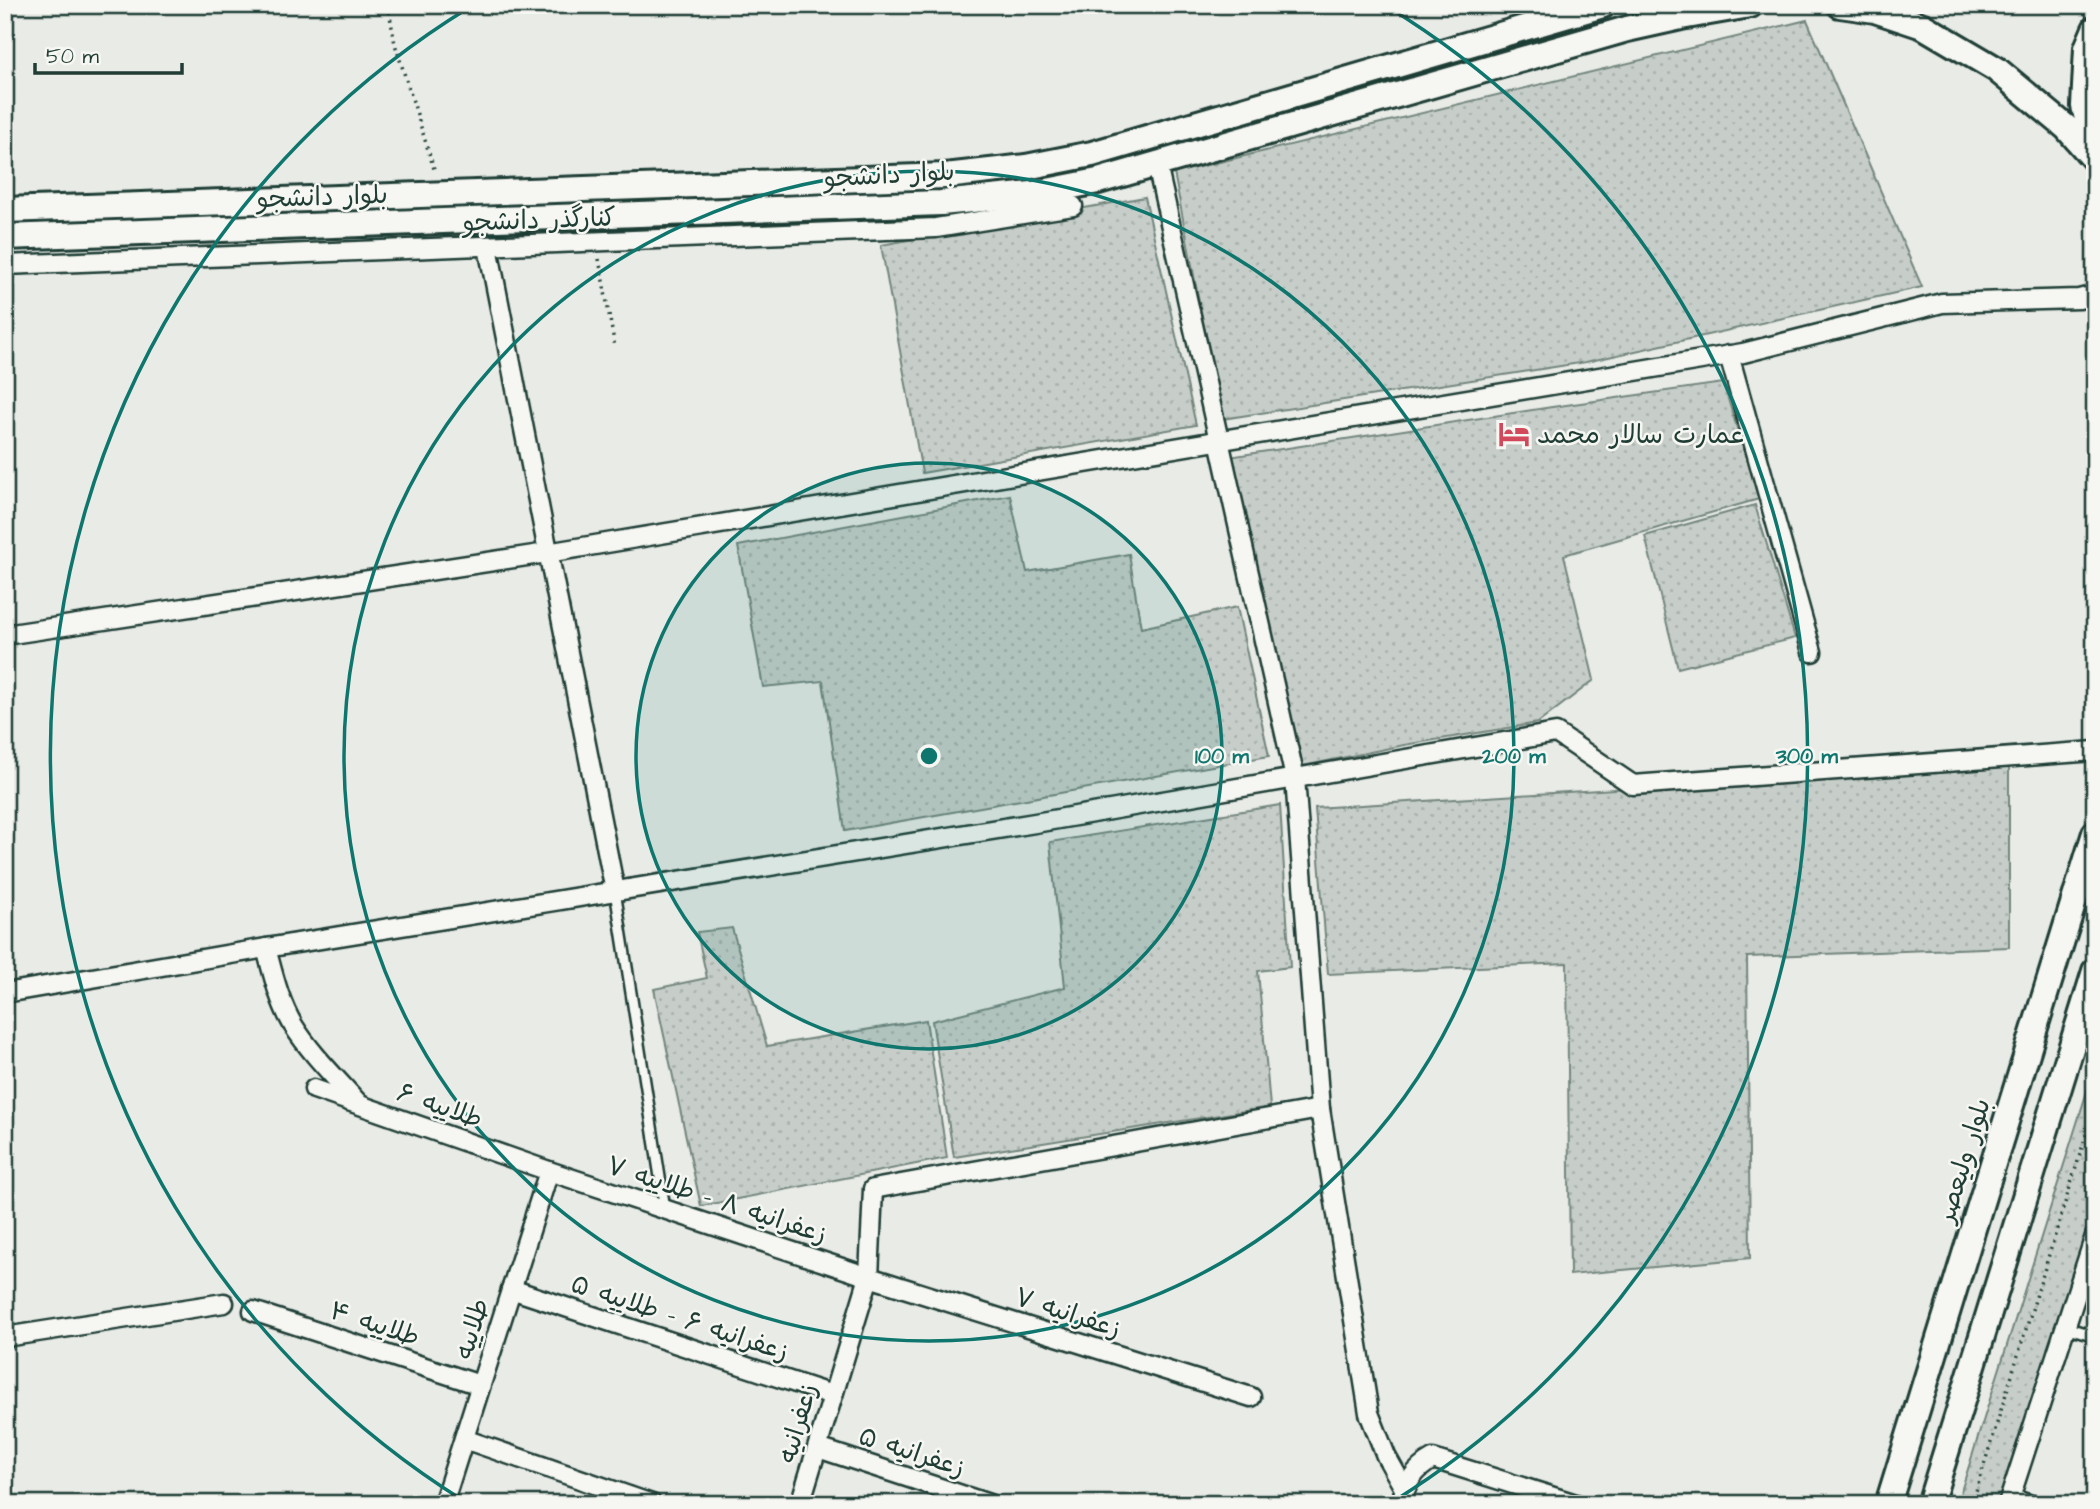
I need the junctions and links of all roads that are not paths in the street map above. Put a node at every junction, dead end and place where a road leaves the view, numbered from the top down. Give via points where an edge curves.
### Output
1 (1603, 5) edge
2 (1750, 5) edge
3 (1840, 5) edge
4 (2095, 29) edge
5 (2095, 152) edge
6 (2095, 160) edge
7 (1157, 165) junction
8 (1073, 206) dead end
9 (5, 210) edge
10 (5, 237) edge
11 (488, 247) junction
12 (5, 265) edge
13 (2095, 295) edge
14 (1729, 355) junction
15 (1218, 440) junction
16 (547, 553) junction
17 (5, 635) edge
18 (1812, 652) dead end
19 (2095, 751) edge
20 (1295, 778) junction
21 (2095, 833) edge
22 (615, 891) junction
23 (265, 948) junction
24 (2095, 971) edge
25 (5, 993) edge
26 (314, 1089) dead end
27 (360, 1105) junction
28 (1320, 1109) junction
29 (549, 1171) junction
30 (666, 1209) junction
31 (2095, 1236) edge
32 (869, 1276) junction
33 (511, 1289) junction
34 (223, 1303) dead end
35 (254, 1311) dead end
36 (2065, 1327) junction
37 (2095, 1336) edge
38 (5, 1338) edge
39 (481, 1385) junction
40 (832, 1395) junction
41 (1251, 1397) dead end
42 (464, 1439) junction
43 (818, 1448) junction
44 (1403, 1497) edge
45 (2010, 1499) edge
46 (443, 1504) edge
47 (652, 1504) edge
48 (800, 1504) edge
49 (989, 1504) edge
50 (1576, 1504) edge
51 (1888, 1504) edge
52 (1930, 1504) edge
53 (2043, 1504) edge

1 - 9 main road, بلوار دانشجو via 1151,138 1026,167 945,176
2 - 7 main road, بلوار دانشجو via 1627,29
3 - 6 main road via 1875,10 1923,26 1996,69 2067,128
4 - 5 main road via 2087,48 2084,106
7 - 10 main road, بلوار دانشجو via 1031,194 940,203
7 - 15 street
8 - 11 street, کنارگذر دانشجو via 936,229
11 - 12 street, کنارگذر دانشجو
11 - 16 street
13 - 14 street via 1942,303
14 - 15 street
14 - 18 street
15 - 16 street
15 - 20 street
16 - 17 street
16 - 22 street
19 - 20 street via 1633,785 1556,733
20 - 22 street
20 - 28 street
21 - 51 main road, بلوار ولیعصر
22 - 23 street
22 - 30 lane
23 - 25 street
23 - 27 street via 292,1023
24 - 52 main road
26 - 27 street, طلاییه ۶
27 - 29 street, طلاییه ۶
28 - 32 street, زعفرانیه via 873,1189
28 - 44 street via 1369,1413
29 - 30 street, زعفرانیه ۸ - طلاییه ۷
29 - 33 street, طلاییه
30 - 32 street, زعفرانیه ۸ - طلاییه ۷
31 - 36 street
32 - 40 street, زعفرانیه
32 - 41 street, زعفرانیه ۷
33 - 39 street, طلاییه
33 - 40 street, زعفرانیه ۶ - طلاییه ۵
34 - 38 street
35 - 39 street, طلاییه ۴
36 - 37 lane
36 - 45 street
39 - 42 street, طلاییه
40 - 43 street, زعفرانیه
42 - 46 street, طلاییه
42 - 47 street
43 - 48 street, زعفرانیه
43 - 49 street, زعفرانیه ۵
44 - 50 street via 1416,1469 1433,1459
45 - 53 lane

